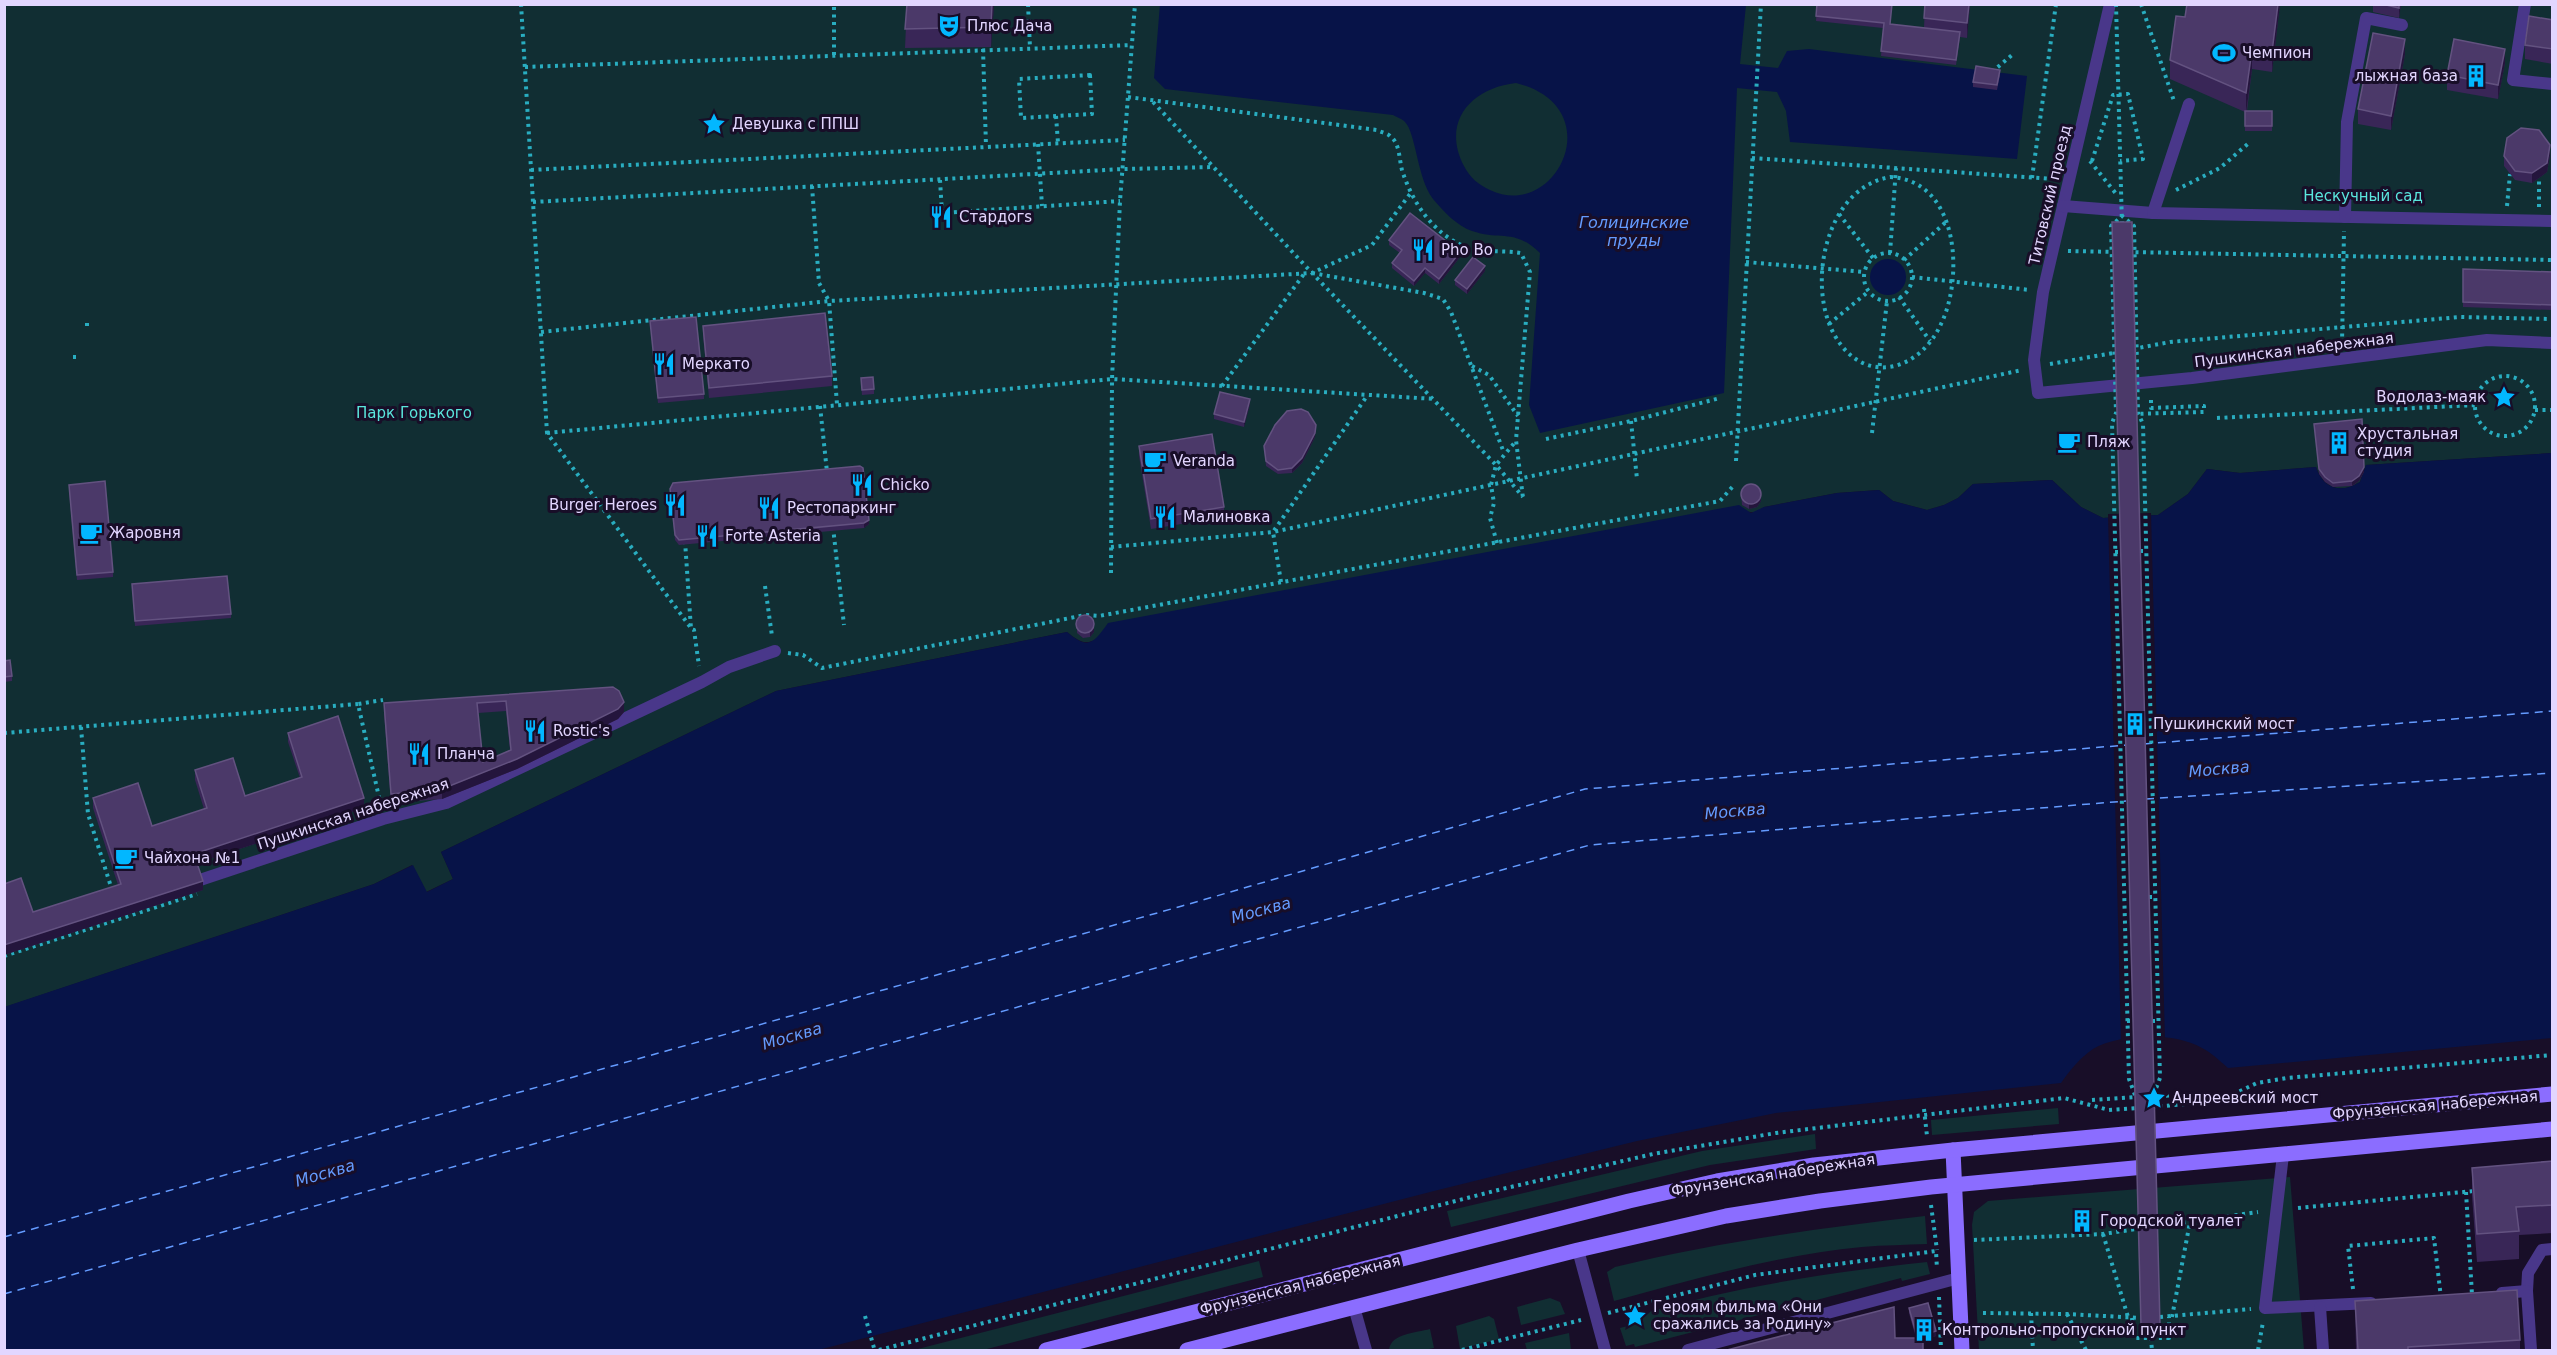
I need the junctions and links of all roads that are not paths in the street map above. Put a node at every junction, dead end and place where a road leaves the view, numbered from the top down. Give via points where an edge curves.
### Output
1 (2110, 4) edge
2 (2525, 4) edge
3 (2402, 25) dead end
4 (2553, 84) edge
5 (2189, 104) dead end
6 (2062, 206) junction
7 (2153, 213) junction
8 (2345, 217) junction
9 (2553, 221) edge
10 (2553, 343) edge
11 (2038, 393) joint
12 (775, 651) road end
13 (200, 880) edge
14 (2553, 1094) edge
15 (2553, 1129) edge
16 (1953, 1149) junction
17 (2283, 1155) junction
18 (1955, 1186) junction
19 (2553, 1249) edge
20 (1578, 1250) junction
21 (1959, 1278) junction
22 (2527, 1291) junction
23 (2472, 1295) edge
24 (2387, 1302) edge
25 (2320, 1306) junction
26 (1354, 1307) junction
27 (1046, 1350) edge
28 (1186, 1350) edge
29 (1366, 1350) edge
30 (1605, 1350) edge
31 (1688, 1350) edge
32 (1962, 1350) edge
33 (2324, 1350) edge
34 (2532, 1350) edge

1 - 6 lane, Титовский проезд
2 - 4 lane via 2513,80
3 - 8 lane via 2366,18 2347,122
5 - 7 lane
6 - 7 lane
6 - 11 lane, Титовский проезд via 2043,292 2034,360
7 - 8 lane
8 - 9 lane
10 - 11 lane, Пушкинская набережная via 2487,340 2192,378
12 - 13 lane, Пушкинская набережная via 729,668 446,803 383,819
14 - 16 main road, Фрунзенская набережная
15 - 17 main road
16 - 18 main road
16 - 27 main road, Фрунзенская набережная via 1717,1181
17 - 18 main road
17 - 25 lane via 2265,1308
18 - 20 main road via 1726,1216
18 - 21 main road
19 - 22 lane via 2542,1250 2528,1273
20 - 26 main road
20 - 30 lane
21 - 31 lane
21 - 32 main road
22 - 23 lane
22 - 34 lane
24 - 25 lane
25 - 33 lane
26 - 28 main road
26 - 29 lane

